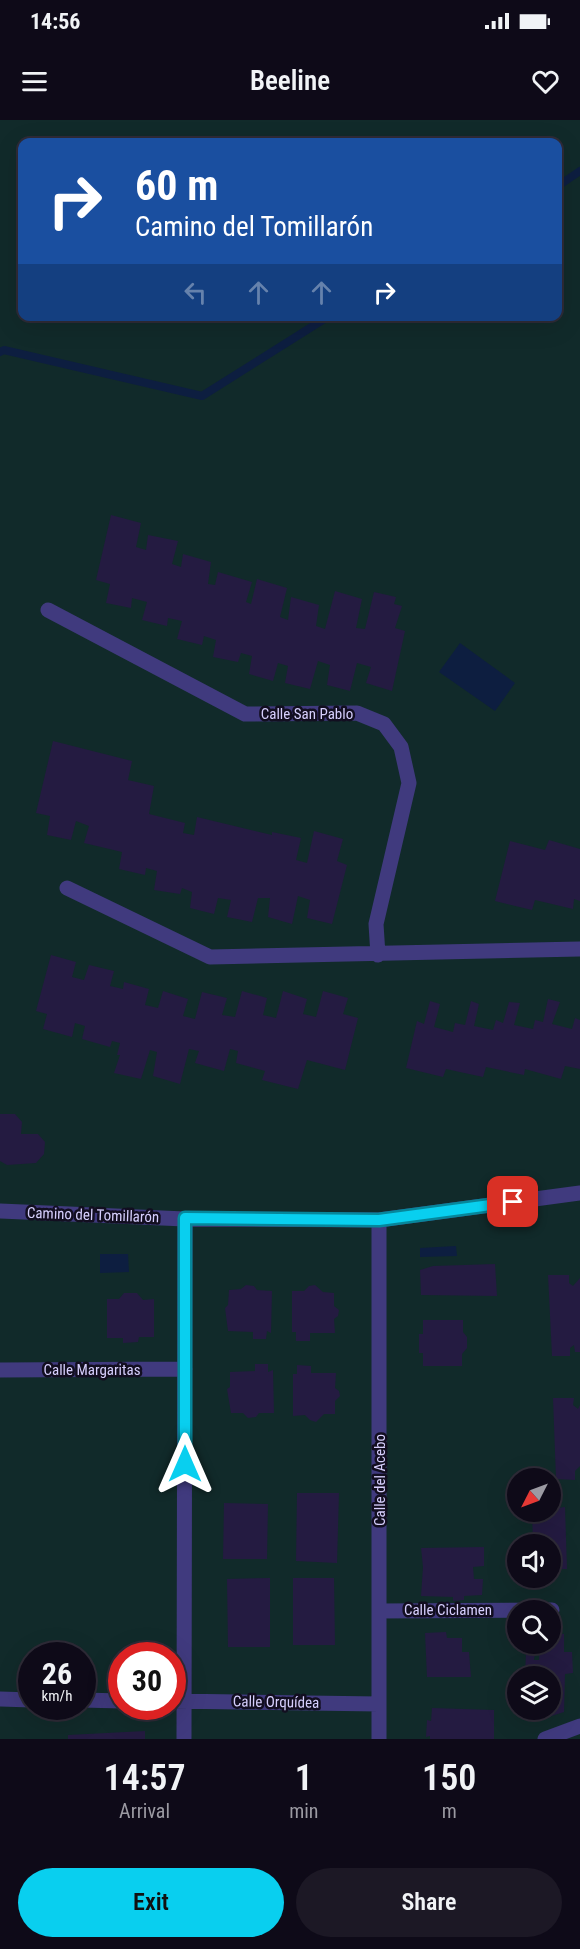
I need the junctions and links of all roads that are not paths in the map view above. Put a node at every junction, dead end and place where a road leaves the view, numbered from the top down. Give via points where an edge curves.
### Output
1 (48, 610) dead end
2 (67, 888) dead end
3 (580, 949) edge
4 (378, 955) junction
5 (580, 1193) edge
6 (0, 1211) edge
7 (185, 1218) junction
8 (379, 1220) junction
9 (185, 1369) junction
10 (0, 1370) edge
11 (507, 1610) edge
12 (380, 1611) junction
13 (180, 1642) edge
14 (0, 1699) edge
15 (18, 1700) edge
16 (186, 1701) edge
17 (379, 1704) junction
18 (182, 1720) edge
19 (580, 1726) edge
20 (184, 1739) edge
21 (379, 1739) edge
22 (545, 1739) edge

1 - 4 street, Calle San Pablo via 245,714 357,713 384,724 401,747 409,783 376,924
2 - 4 street via 210,957
3 - 4 street
5 - 8 street, Camino del Tomillarón
6 - 7 street, Camino del Tomillarón
7 - 8 street, Camino del Tomillarón
7 - 9 street
8 - 12 street, Calle del Acebo
9 - 10 street, Calle Margaritas
9 - 13 street
11 - 12 street, Calle Ciclamen
12 - 17 street, Calle del Acebo
14 - 15 street
16 - 17 street, Calle Orquídea
17 - 21 street, Calle del Acebo
18 - 20 street
19 - 22 street

